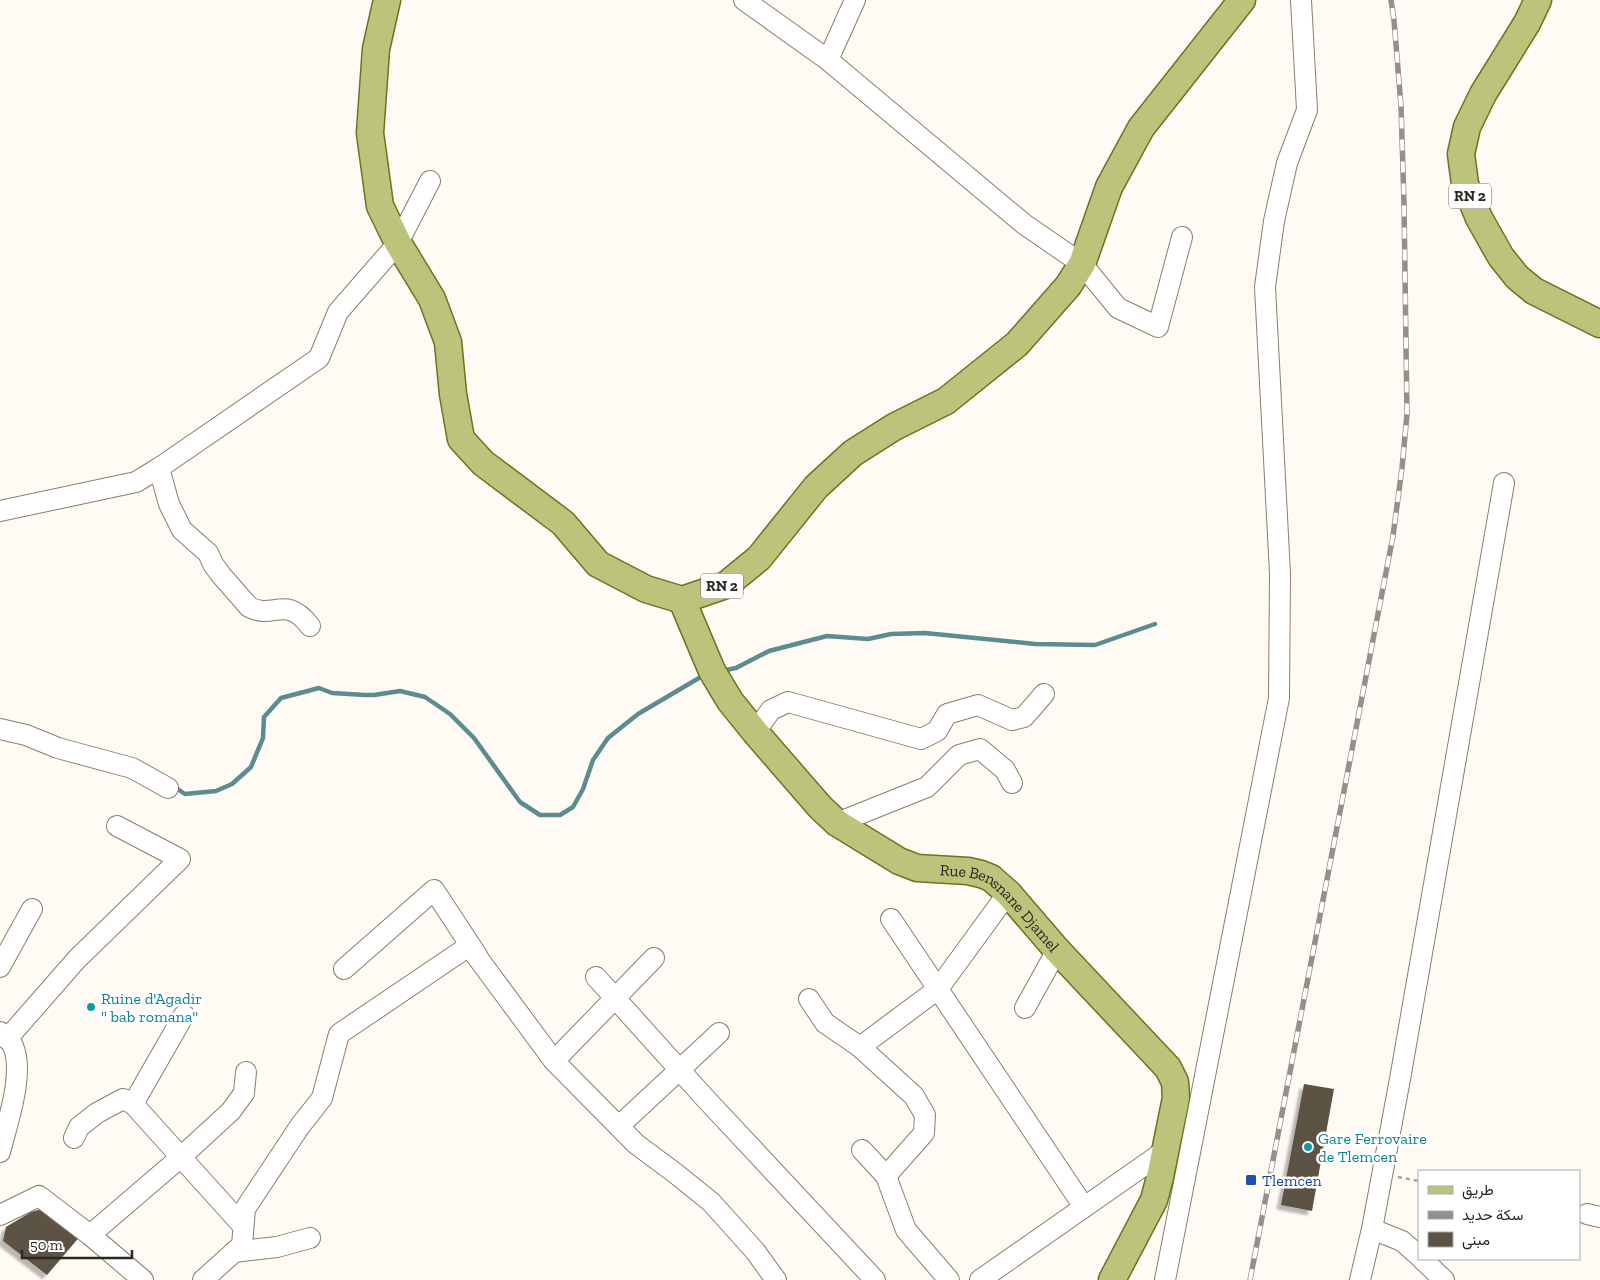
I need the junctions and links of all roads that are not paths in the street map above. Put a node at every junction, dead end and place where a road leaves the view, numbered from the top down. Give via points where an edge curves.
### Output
1 (387, 0) edge
2 (744, 0) edge
3 (855, 0) edge
4 (1301, 0) edge
5 (1538, 0) edge
6 (1236, 5) edge
7 (1527, 12) edge
8 (828, 60) junction
9 (430, 181) dead end
10 (1182, 237) dead end
11 (398, 243) junction
12 (1082, 264) junction
13 (1600, 324) edge
14 (159, 468) junction
15 (1504, 483) dead end
16 (0, 511) edge
17 (682, 600) junction
18 (310, 626) dead end
19 (1044, 694) dead end
20 (0, 729) edge
21 (755, 732) junction
22 (1012, 782) dead end
23 (168, 788) dead end
24 (837, 823) junction
25 (117, 826) dead end
26 (1008, 893) junction
27 (32, 910) dead end
28 (891, 919) dead end
29 (1057, 950) junction
30 (654, 958) dead end
31 (480, 960) junction
32 (0, 966) edge
33 (344, 969) dead end
34 (596, 976) dead end
35 (938, 989) junction
36 (615, 997) junction
37 (809, 999) dead end
38 (1025, 1008) dead end
39 (184, 1015) dead end
40 (720, 1033) dead end
41 (3, 1035) edge
42 (860, 1046) junction
43 (554, 1061) junction
44 (679, 1069) junction
45 (246, 1072) dead end
46 (134, 1104) junction
47 (619, 1126) junction
48 (74, 1138) dead end
49 (862, 1150) dead end
50 (1166, 1150) junction
51 (0, 1152) edge
52 (181, 1157) junction
53 (886, 1176) junction
54 (1084, 1207) junction
55 (0, 1215) edge
56 (243, 1226) junction
57 (1372, 1229) junction
58 (90, 1235) junction
59 (310, 1238) dead end
60 (234, 1252) junction
61 (1418, 1255) edge
62 (1423, 1260) edge
63 (143, 1280) edge
64 (203, 1280) edge
65 (776, 1280) edge
66 (876, 1280) edge
67 (949, 1280) edge
68 (980, 1280) edge
69 (1112, 1280) edge
70 (1165, 1280) edge
71 (1360, 1280) edge
72 (1444, 1280) edge

1 - 11 main road, RN 2 via 376,49 370,132 380,206
2 - 8 street
3 - 8 street
4 - 70 street via 1307,110 1287,163 1274,221 1265,287 1280,574 1279,698
5 - 7 main road, RN 2
6 - 12 main road, RN 2 via 1141,128 1109,187
7 - 13 main road, RN 2 via 1467,127 1461,154 1465,184 1479,218 1501,257 1517,277 1534,291
8 - 12 street via 1024,224
9 - 11 street
10 - 12 street via 1158,327 1118,308
11 - 14 street via 338,312 319,358
11 - 17 main road, RN 2 via 432,299 448,342 461,439 483,463 563,523 598,564 646,589
12 - 17 main road, RN 2 via 1068,286 1017,344 946,401 894,427 853,453 816,487 759,558 726,585
14 - 16 street via 136,482
14 - 18 street via 168,504 182,530 208,552 221,575 249,607 259,611 290,609 303,616
15 - 57 street
17 - 21 main road, Rue Bensnane Djamel via 712,671 730,701
19 - 21 street via 1024,717 1012,720 978,705 947,714 937,730 921,740 788,702 771,710
20 - 23 street via 132,768
21 - 24 main road, Rue Bensnane Djamel via 820,808
22 - 24 street via 1004,770 980,749 959,755 928,787
24 - 26 main road, Rue Bensnane Djamel via 908,865 981,874
25 - 41 street via 180,859
26 - 29 main road, Rue Bensnane Djamel
26 - 35 street
27 - 32 street
28 - 35 street
29 - 38 street
29 - 50 main road, Rue Bensnane Djamel via 1168,1068 1176,1098
30 - 36 street
31 - 33 street via 434,890
31 - 43 street
31 - 56 street via 469,946 339,1034 322,1098 245,1209
34 - 36 street
35 - 42 street
35 - 54 street
36 - 43 street
36 - 44 street
37 - 42 street via 825,1023
39 - 46 street
40 - 44 street
41 - 51 street via 13,1045 18,1067
42 - 53 street via 914,1096 925,1115 924,1134
43 - 47 street
44 - 47 street
44 - 66 street
45 - 52 street via 244,1093 231,1111
46 - 48 street via 123,1100 97,1113 79,1127
46 - 52 street
47 - 65 street via 636,1144 711,1202
49 - 53 street
50 - 54 street
50 - 69 main road, Rue Bensnane Djamel via 1154,1200
52 - 56 street
52 - 58 street
53 - 67 street via 906,1230
54 - 68 street
55 - 58 street via 39,1196
56 - 60 street via 242,1245
57 - 61 street via 1402,1241
57 - 71 street
58 - 63 street
59 - 60 street via 277,1247
60 - 64 street
62 - 72 street

